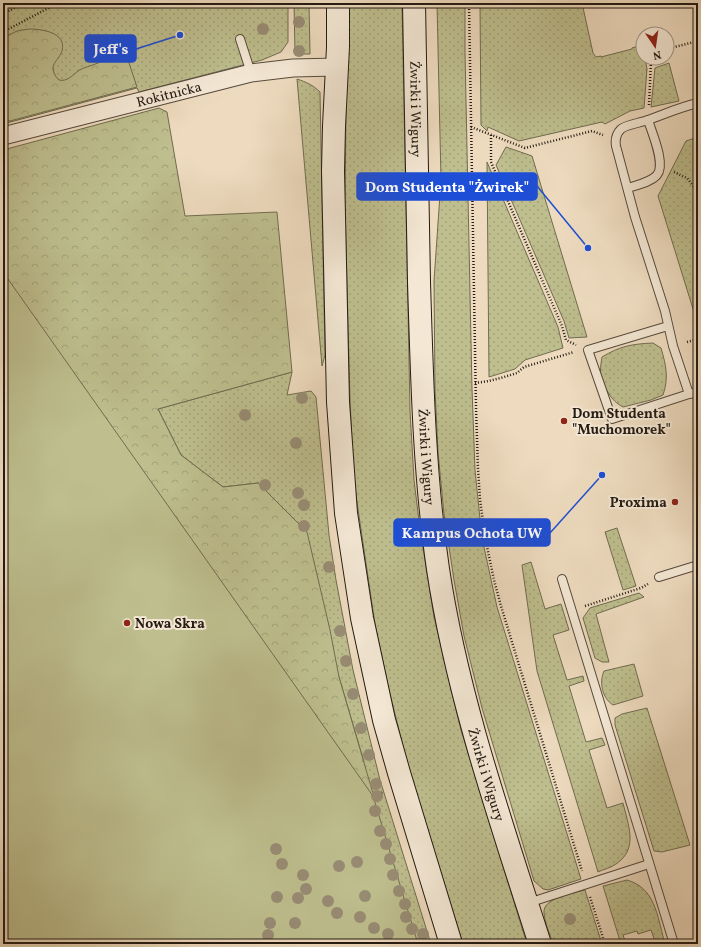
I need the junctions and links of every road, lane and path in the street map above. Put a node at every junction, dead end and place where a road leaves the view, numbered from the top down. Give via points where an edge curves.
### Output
1 (24, 3) edge
2 (58, 3) edge
3 (338, 3) edge
4 (414, 3) edge
5 (469, 3) edge
6 (3, 14) edge
7 (3, 32) edge
8 (240, 40) dead end
9 (698, 41) edge
10 (675, 47) edge
11 (651, 66) edge
12 (337, 67) junction
13 (251, 73) junction
14 (698, 103) edge
15 (648, 120) junction
16 (471, 127) junction
17 (491, 135) junction
18 (3, 136) edge
19 (615, 139) junction
20 (660, 167) junction
21 (628, 188) junction
22 (698, 192) edge
23 (668, 326) junction
24 (588, 350) junction
25 (475, 382) junction
26 (698, 392) edge
27 (688, 394) junction
28 (698, 565) edge
29 (659, 577) dead end
30 (562, 579) dead end
31 (641, 588) dead end
32 (571, 610) junction
33 (649, 864) junction
34 (586, 884) junction
35 (527, 903) junction
36 (451, 944) edge
37 (540, 944) edge
38 (605, 944) edge
39 (674, 944) edge

1 - 6 path
2 - 7 path
3 - 12 main road
4 - 35 main road, Żwirki i Wigury via 422,393 432,523 442,593 462,685
5 - 16 path
8 - 13 lane
9 - 10 path
11 - 15 path
12 - 13 street, Rokitnicka via 293,68
12 - 36 main road via 333,172 338,402 349,538 367,646 384,720
13 - 18 street, Rokitnicka
14 - 15 lane via 680,107
15 - 19 lane via 621,130
15 - 20 lane
16 - 17 path
16 - 25 path
17 - 19 path via 525,148 592,131
17 - 24 path via 491,162 566,340
19 - 21 lane
20 - 21 lane via 657,175 651,179
20 - 22 path via 687,178
21 - 23 lane
23 - 24 lane
23 - 27 lane
24 - 25 path via 524,367 517,373
24 - 27 lane via 612,419
25 - 34 path via 480,499 494,580
26 - 27 lane
28 - 29 lane
30 - 32 lane
31 - 32 path
32 - 33 lane
33 - 34 lane
33 - 39 lane
34 - 35 lane
34 - 38 path
35 - 37 main road, Żwirki i Wigury

